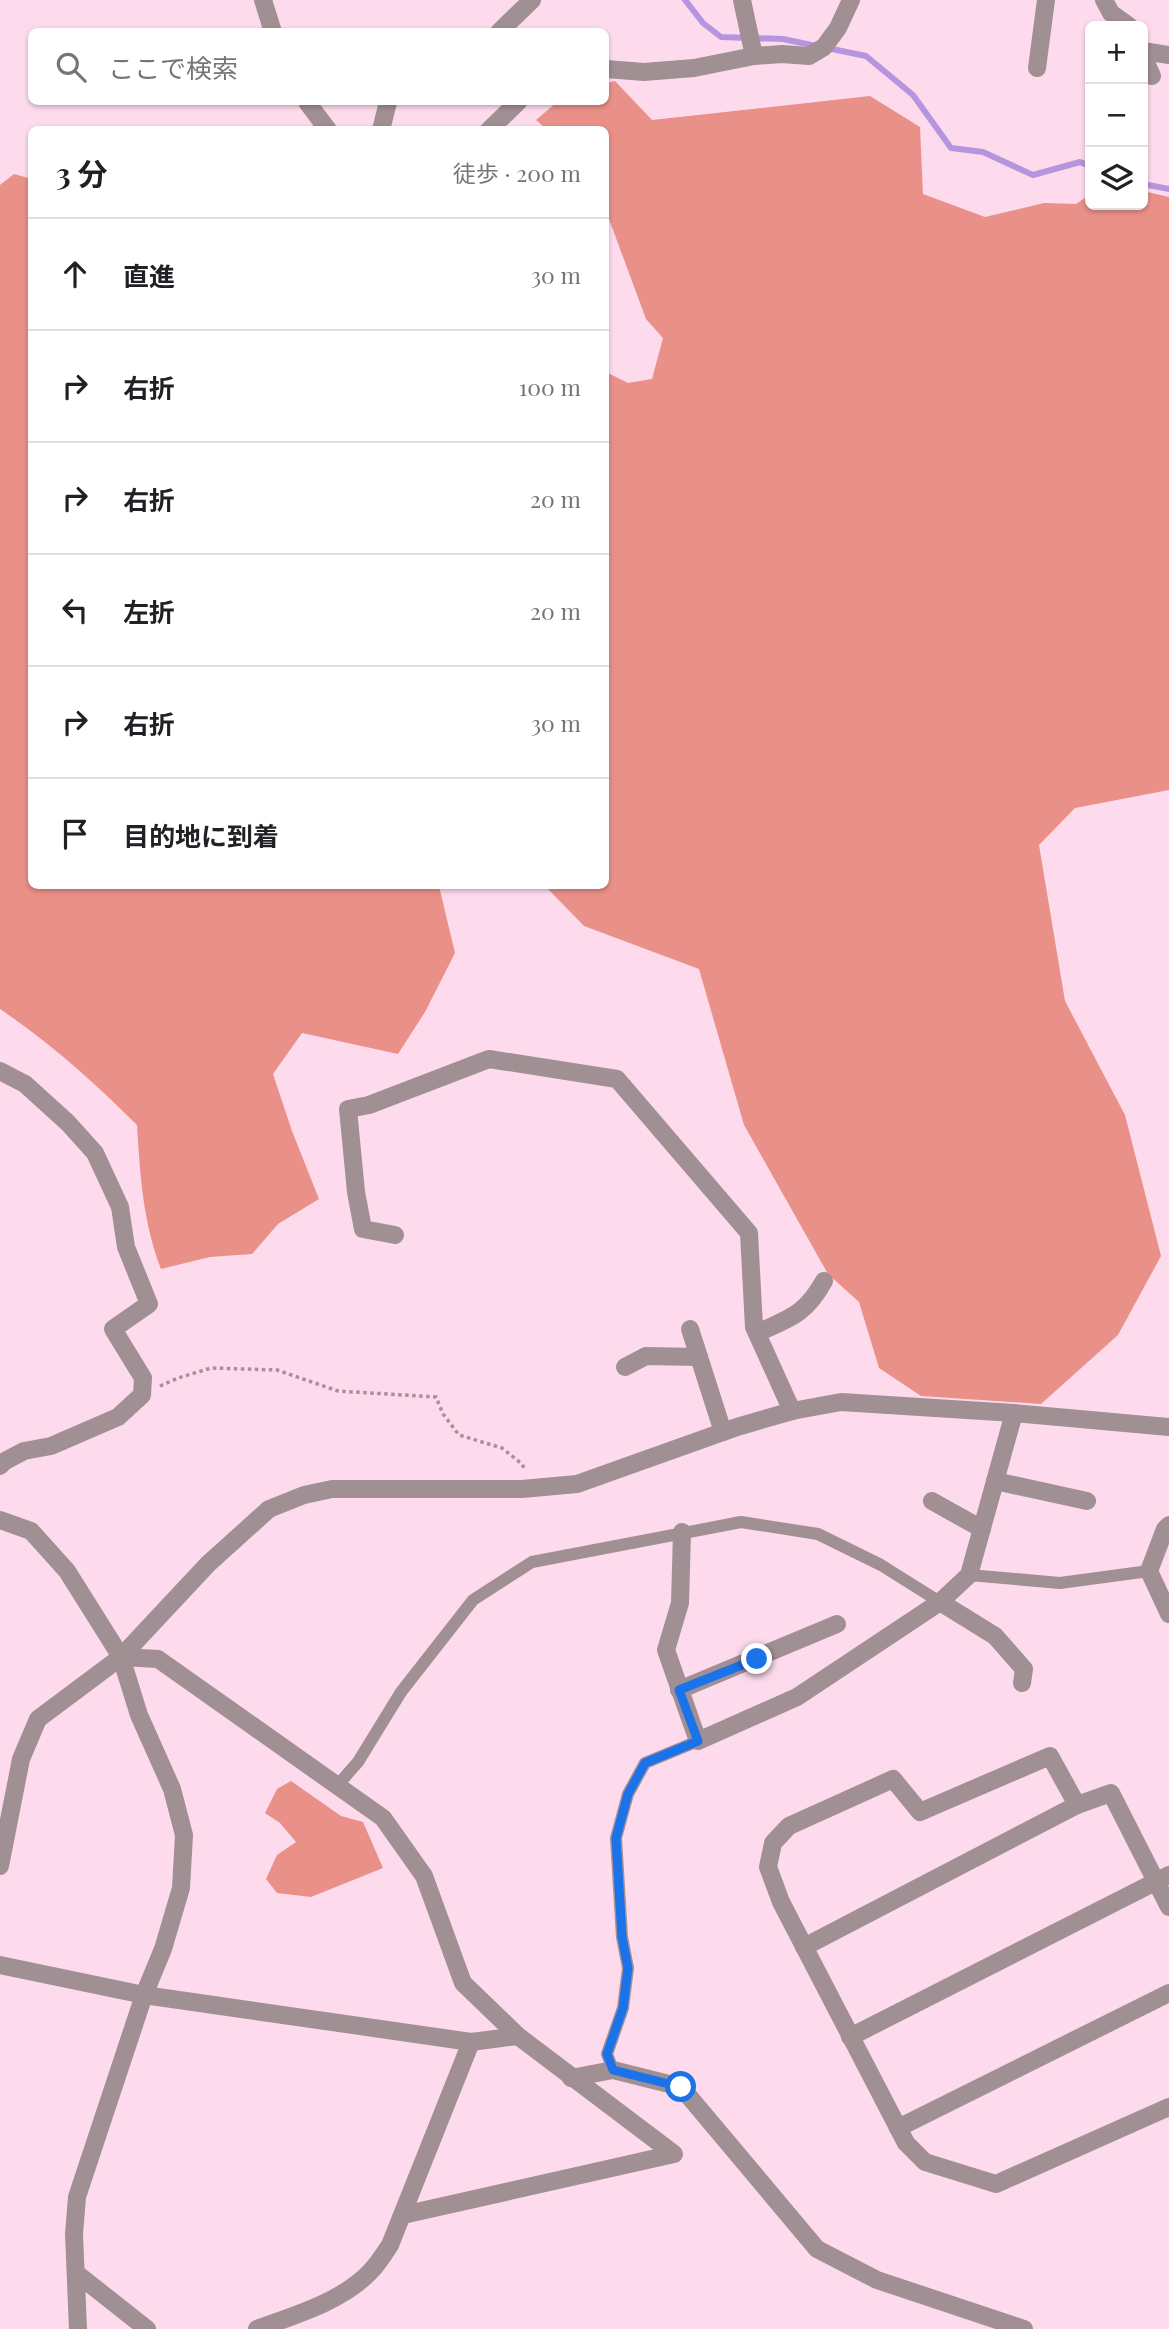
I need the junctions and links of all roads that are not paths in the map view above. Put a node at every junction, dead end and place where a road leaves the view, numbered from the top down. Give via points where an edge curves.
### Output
1 (263, 0) edge
2 (532, 0) edge
3 (742, 0) edge
4 (851, 0) edge
5 (1046, 0) edge
6 (1104, 0) edge
7 (1122, 21) edge
8 (272, 28) edge
9 (503, 28) edge
10 (1148, 54) edge
11 (1169, 55) edge
12 (754, 56) junction
13 (1148, 66) edge
14 (1037, 68) dead end
15 (609, 69) edge
16 (1152, 76) dead end
17 (309, 105) edge
18 (387, 105) edge
19 (515, 105) edge
20 (325, 126) edge
21 (382, 126) edge
22 (493, 126) edge
23 (0, 1072) edge
24 (395, 1236) dead end
25 (824, 1281) dead end
26 (690, 1329) dead end
27 (757, 1333) junction
28 (699, 1357) junction
29 (625, 1367) dead end
30 (792, 1411) junction
31 (1014, 1413) junction
32 (1169, 1427) edge
33 (723, 1432) junction
34 (0, 1466) edge
35 (995, 1481) junction
36 (932, 1501) dead end
37 (1087, 1501) dead end
38 (0, 1520) edge
39 (1169, 1525) edge
40 (982, 1529) junction
41 (682, 1532) junction
42 (1149, 1571) junction
43 (970, 1575) junction
44 (940, 1602) junction
45 (1169, 1614) edge
46 (837, 1624) dead end
47 (121, 1657) junction
48 (1022, 1683) dead end
49 (679, 1690) junction
50 (698, 1741) junction
51 (336, 1787) junction
52 (1076, 1805) junction
53 (0, 1866) edge
54 (1162, 1879) edge
55 (1169, 1907) edge
56 (804, 1947) junction
57 (0, 1965) edge
58 (1169, 1993) edge
59 (144, 1995) junction
60 (518, 2036) junction
61 (850, 2037) junction
62 (471, 2042) junction
63 (613, 2070) junction
64 (571, 2078) junction
65 (1169, 2107) edge
66 (898, 2128) junction
67 (403, 2215) junction
68 (76, 2273) junction
69 (78, 2329) edge
70 (147, 2329) edge
71 (257, 2329) edge
72 (1024, 2329) edge

1 - 8 street
2 - 9 street
3 - 12 street
4 - 12 street via 824,47 809,56
5 - 14 street
6 - 7 street
10 - 11 street
12 - 15 street via 694,68
13 - 16 street
17 - 20 street
18 - 21 street
19 - 22 street
23 - 34 street via 25,1084 95,1153 120,1207 126,1247 149,1304 113,1329 144,1378 142,1395 118,1417 51,1446 24,1451
24 - 27 street via 363,1228 348,1109 489,1059 617,1079 750,1233
25 - 27 street via 800,1314
26 - 28 street
27 - 30 street
28 - 29 street via 646,1356
28 - 33 street
30 - 31 street via 841,1402
30 - 33 street
31 - 32 street
31 - 35 street
33 - 47 street via 577,1484 527,1489 332,1489 304,1495 269,1509 208,1564
35 - 37 street
35 - 40 street
36 - 40 street
38 - 47 street via 31,1531 67,1571
39 - 42 street
40 - 43 street
41 - 44 lane via 741,1522 818,1534 881,1565
41 - 49 street via 680,1603 666,1650
41 - 51 lane via 532,1562 473,1600 401,1692 358,1762
42 - 43 lane via 1060,1583
42 - 45 street
43 - 44 street
44 - 48 street via 995,1636 1024,1670
44 - 50 street via 797,1696
46 - 49 street
47 - 51 street via 158,1659
47 - 53 street via 38,1719 21,1759
47 - 59 street via 139,1714 172,1790 184,1835 181,1888
49 - 50 street
50 - 63 lane via 645,1763 628,1794 616,1838 628,1968 623,2008 607,2054
51 - 60 street via 383,1818 424,1875 463,1983
52 - 54 street via 1111,1793
52 - 56 street
52 - 56 street via 1050,1756 920,1812 893,1779 789,1826 773,1843 768,1867
54 - 55 street
54 - 61 street
56 - 61 street
57 - 59 street
58 - 66 street
59 - 62 street
59 - 68 street via 77,2197
60 - 62 street
60 - 64 street
61 - 66 street
62 - 67 street
63 - 64 street
63 - 72 street via 681,2087 817,2249 877,2280
64 - 67 street via 674,2154
65 - 66 street via 996,2184 925,2162
67 - 71 street via 377,2263 346,2291
68 - 69 street
68 - 70 street

